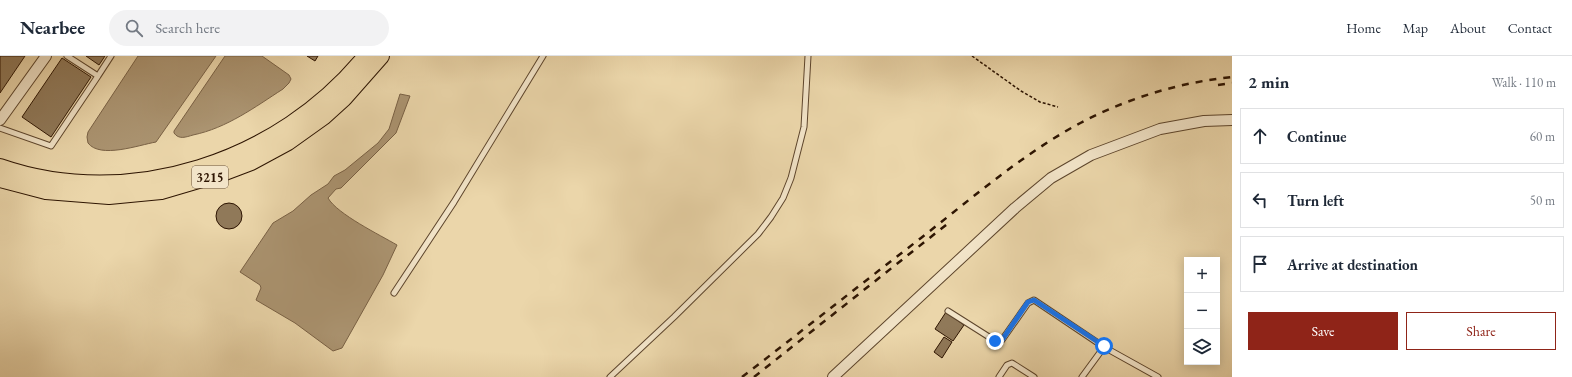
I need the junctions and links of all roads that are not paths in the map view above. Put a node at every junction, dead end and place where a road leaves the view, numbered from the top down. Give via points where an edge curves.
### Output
1 (46, 56) edge
2 (67, 56) edge
3 (111, 56) edge
4 (366, 56) edge
5 (381, 56) edge
6 (543, 56) edge
7 (808, 56) edge
8 (98, 76) junction
9 (0, 120) edge
10 (1232, 120) edge
11 (0, 128) edge
12 (0, 167) edge
13 (0, 179) edge
14 (394, 293) dead end
15 (948, 311) dead end
16 (1104, 346) junction
17 (610, 377) edge
18 (833, 377) edge
19 (999, 377) edge
20 (1034, 377) edge
21 (1082, 377) edge
22 (1158, 377) edge

1 - 9 street
2 - 8 lane
3 - 8 lane
4 - 12 main road, 3215 via 338,87 280,132 254,147 202,168 147,181 112,184 33,176
5 - 13 main road, 3215 via 344,98 323,117 288,142 251,162 222,173 162,191 109,196 46,191
6 - 14 lane via 454,202
7 - 17 lane via 804,127 791,178 772,217 674,317
8 - 11 lane via 51,146
10 - 18 street via 1204,121 1160,129 1091,155 1051,178 1015,208
15 - 16 lane via 997,342 1002,340 1028,302 1034,300
16 - 21 lane
16 - 22 lane
19 - 20 lane via 1007,365 1012,363

